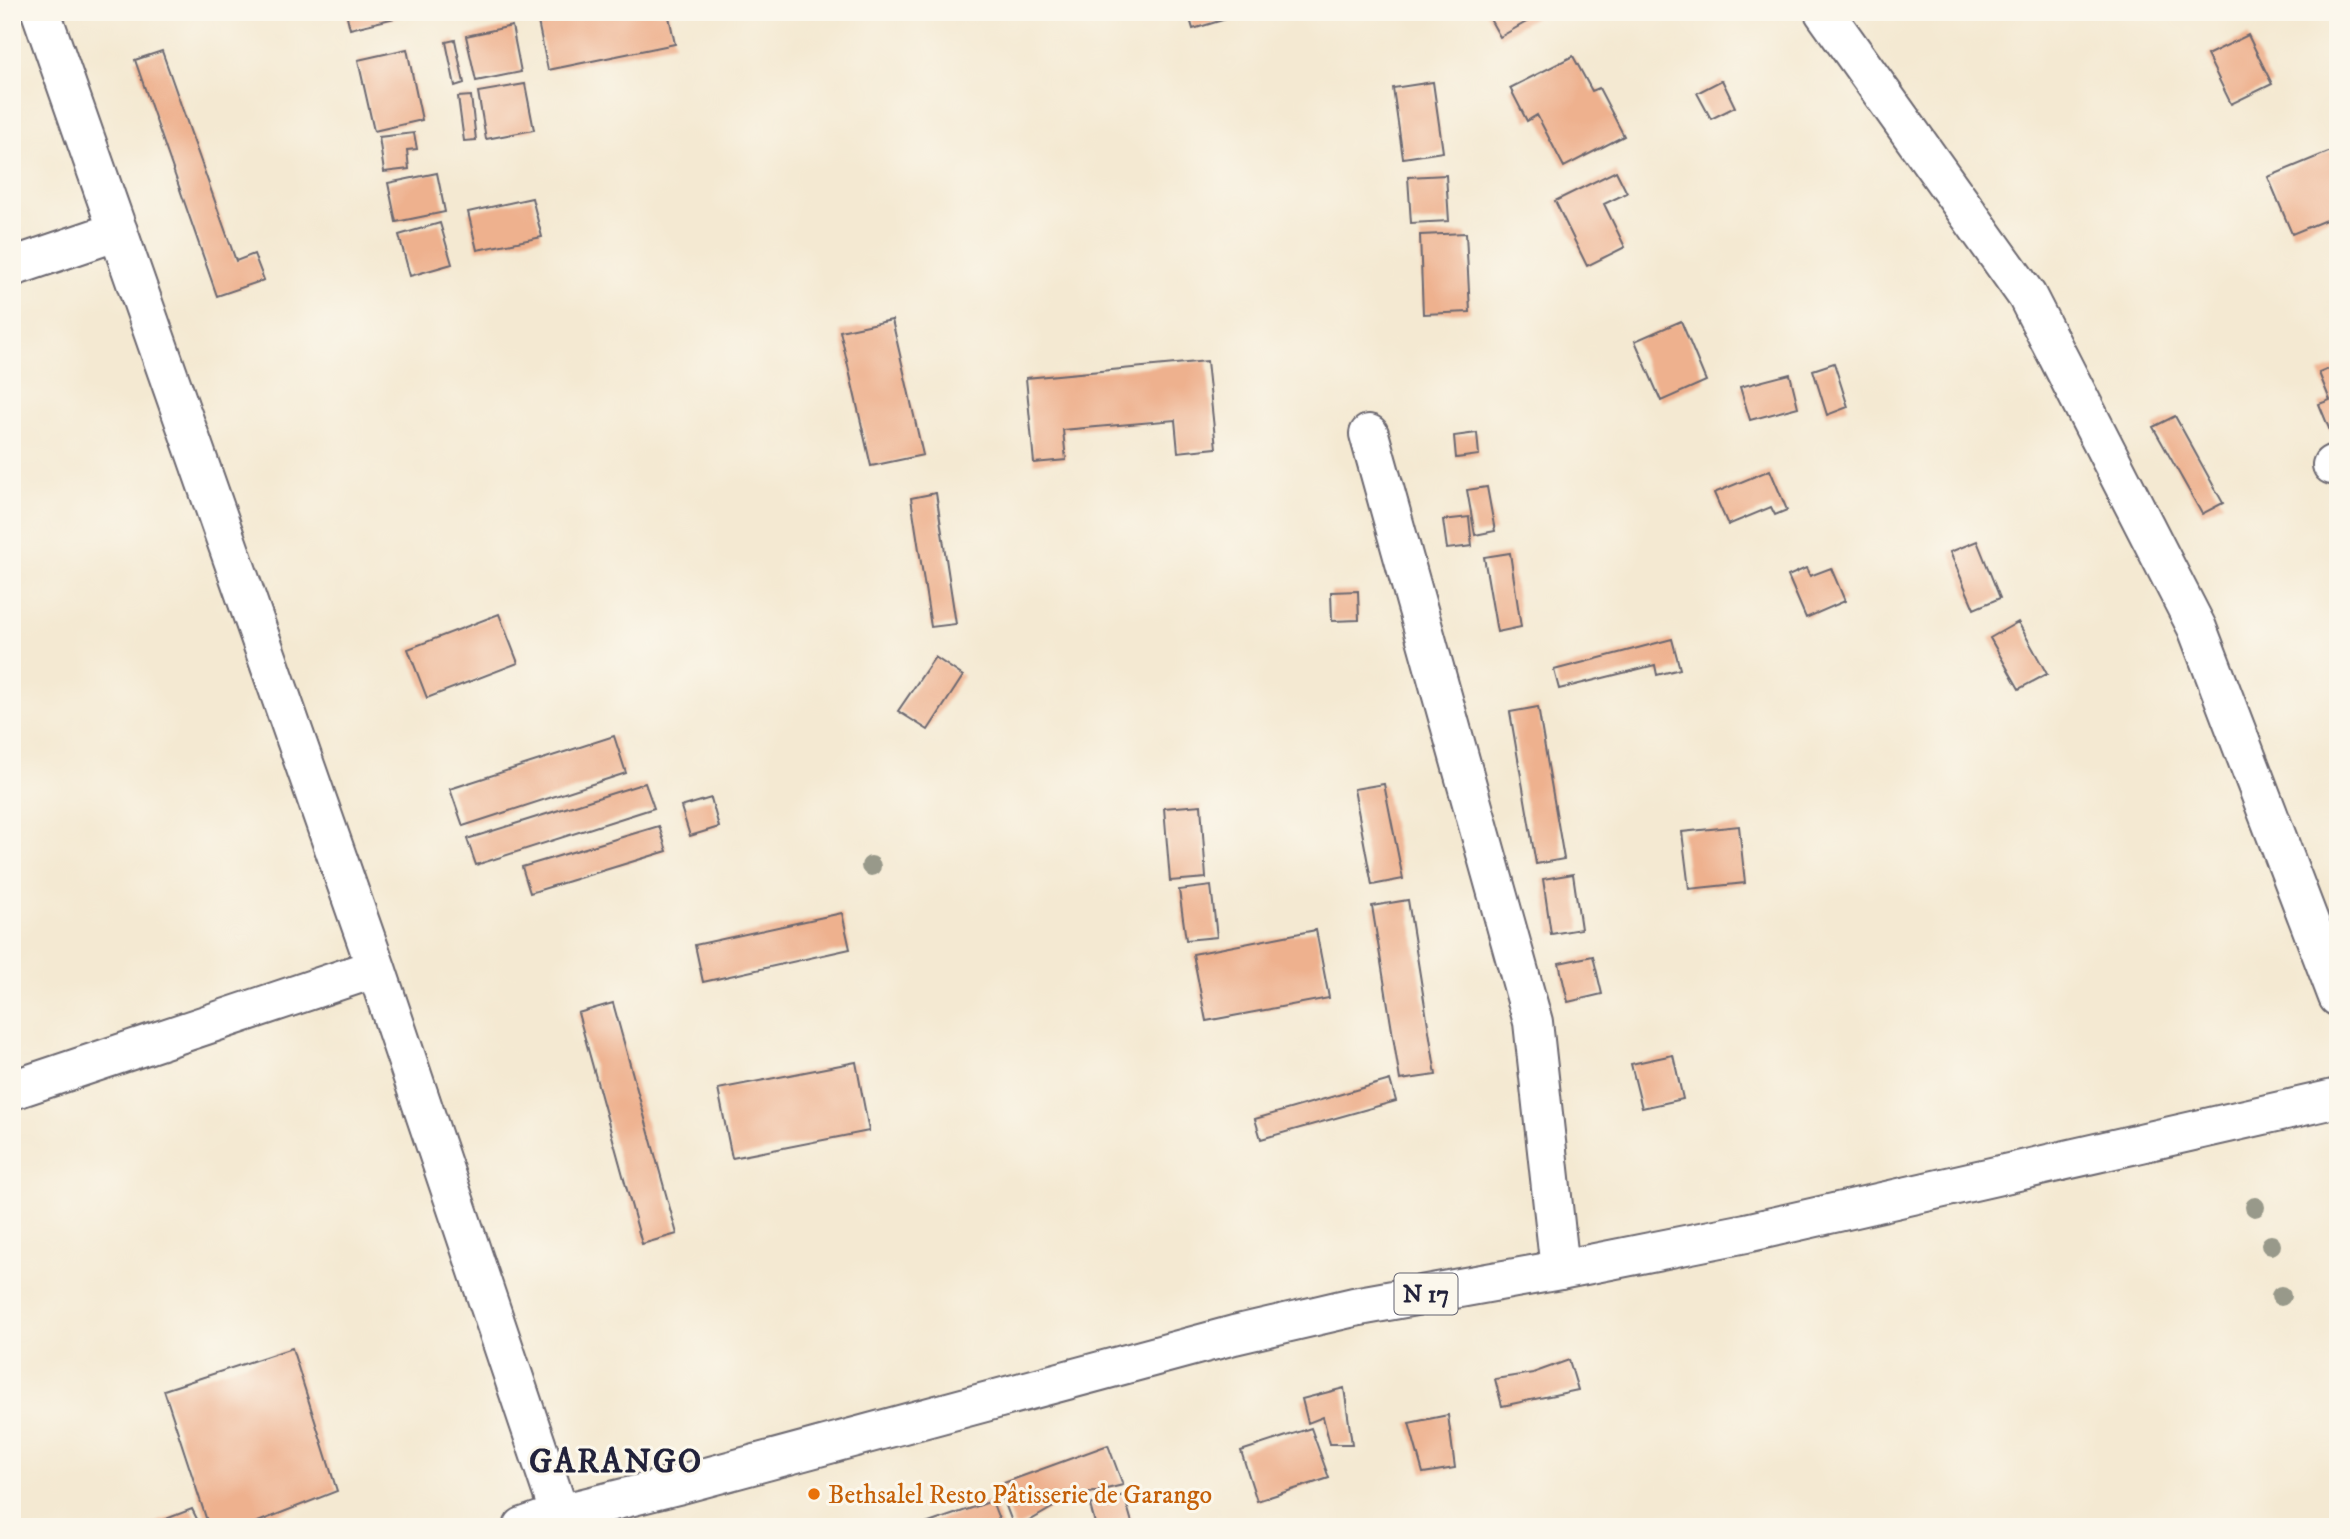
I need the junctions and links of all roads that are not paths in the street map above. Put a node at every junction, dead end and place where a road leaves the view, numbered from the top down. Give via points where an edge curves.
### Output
1 (41, 12) edge
2 (1824, 12) edge
3 (118, 231) junction
4 (12, 267) edge
5 (1369, 434) dead end
6 (376, 968) junction
7 (2338, 997) edge
8 (12, 1090) edge
9 (2338, 1098) edge
10 (1560, 1270) junction
11 (562, 1520) edge
12 (523, 1527) edge

1 - 3 street
2 - 7 street via 2027,296 2197,628
3 - 4 street
3 - 6 street
5 - 10 street via 1533,1022
6 - 8 street
6 - 11 street
9 - 10 street, N 17 via 1746,1233
10 - 11 street, N 17 via 1354,1307 1234,1335
11 - 12 street, N 17

